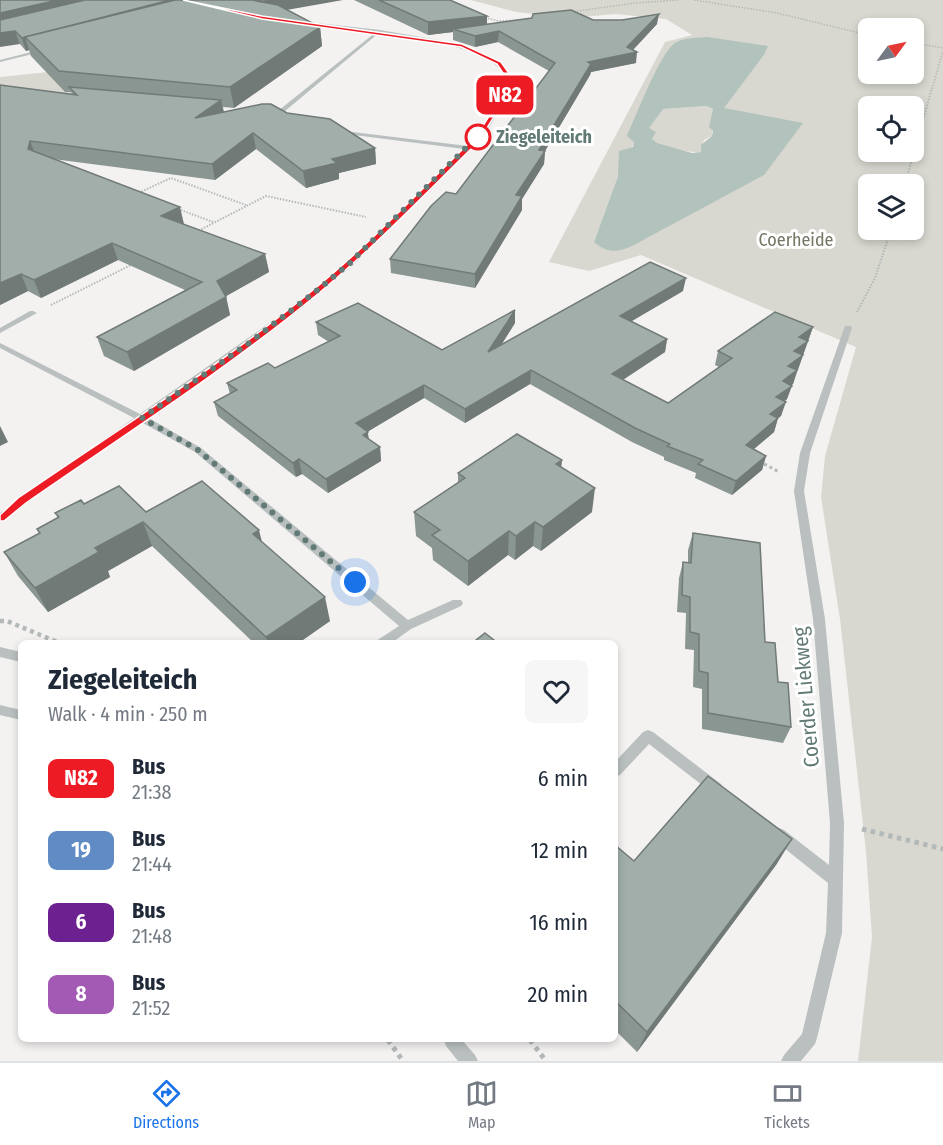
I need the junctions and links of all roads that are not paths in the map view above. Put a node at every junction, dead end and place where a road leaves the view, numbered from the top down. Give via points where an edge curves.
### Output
1 (297, 22) edge
2 (378, 32) junction
3 (450, 35) edge
4 (431, 39) junction
5 (44, 50) edge
6 (0, 61) edge
7 (264, 114) edge
8 (275, 116) junction
9 (289, 124) edge
10 (334, 130) edge
11 (468, 148) junction
12 (33, 314) road end
13 (849, 328) road end
14 (0, 331) edge
15 (0, 345) edge
16 (142, 418) junction
17 (0, 518) edge
18 (457, 603) dead end
19 (407, 626) junction
20 (386, 640) edge
21 (0, 652) edge
22 (18, 656) edge
23 (0, 711) edge
24 (18, 714) edge
25 (618, 768) edge
26 (723, 793) edge
27 (770, 829) edge
28 (835, 879) junction
29 (454, 1042) edge
30 (469, 1061) edge
31 (790, 1061) edge

1 - 2 street
2 - 4 street
2 - 8 street
3 - 4 street
4 - 11 street via 484,54 499,63 508,76 508,91
5 - 6 street
7 - 8 street
8 - 9 street
10 - 11 street
11 - 16 street via 350,263 294,309
12 - 14 street
13 - 28 street, Coerder Liekweg via 805,453 799,491 819,619 837,823
15 - 16 street
16 - 17 street
16 - 19 street via 198,450
18 - 19 street
19 - 20 street
21 - 22 street
23 - 24 street
25 - 26 street via 648,736
27 - 28 street
28 - 31 street, Coerder Liekweg via 834,933 809,1038
29 - 30 street

